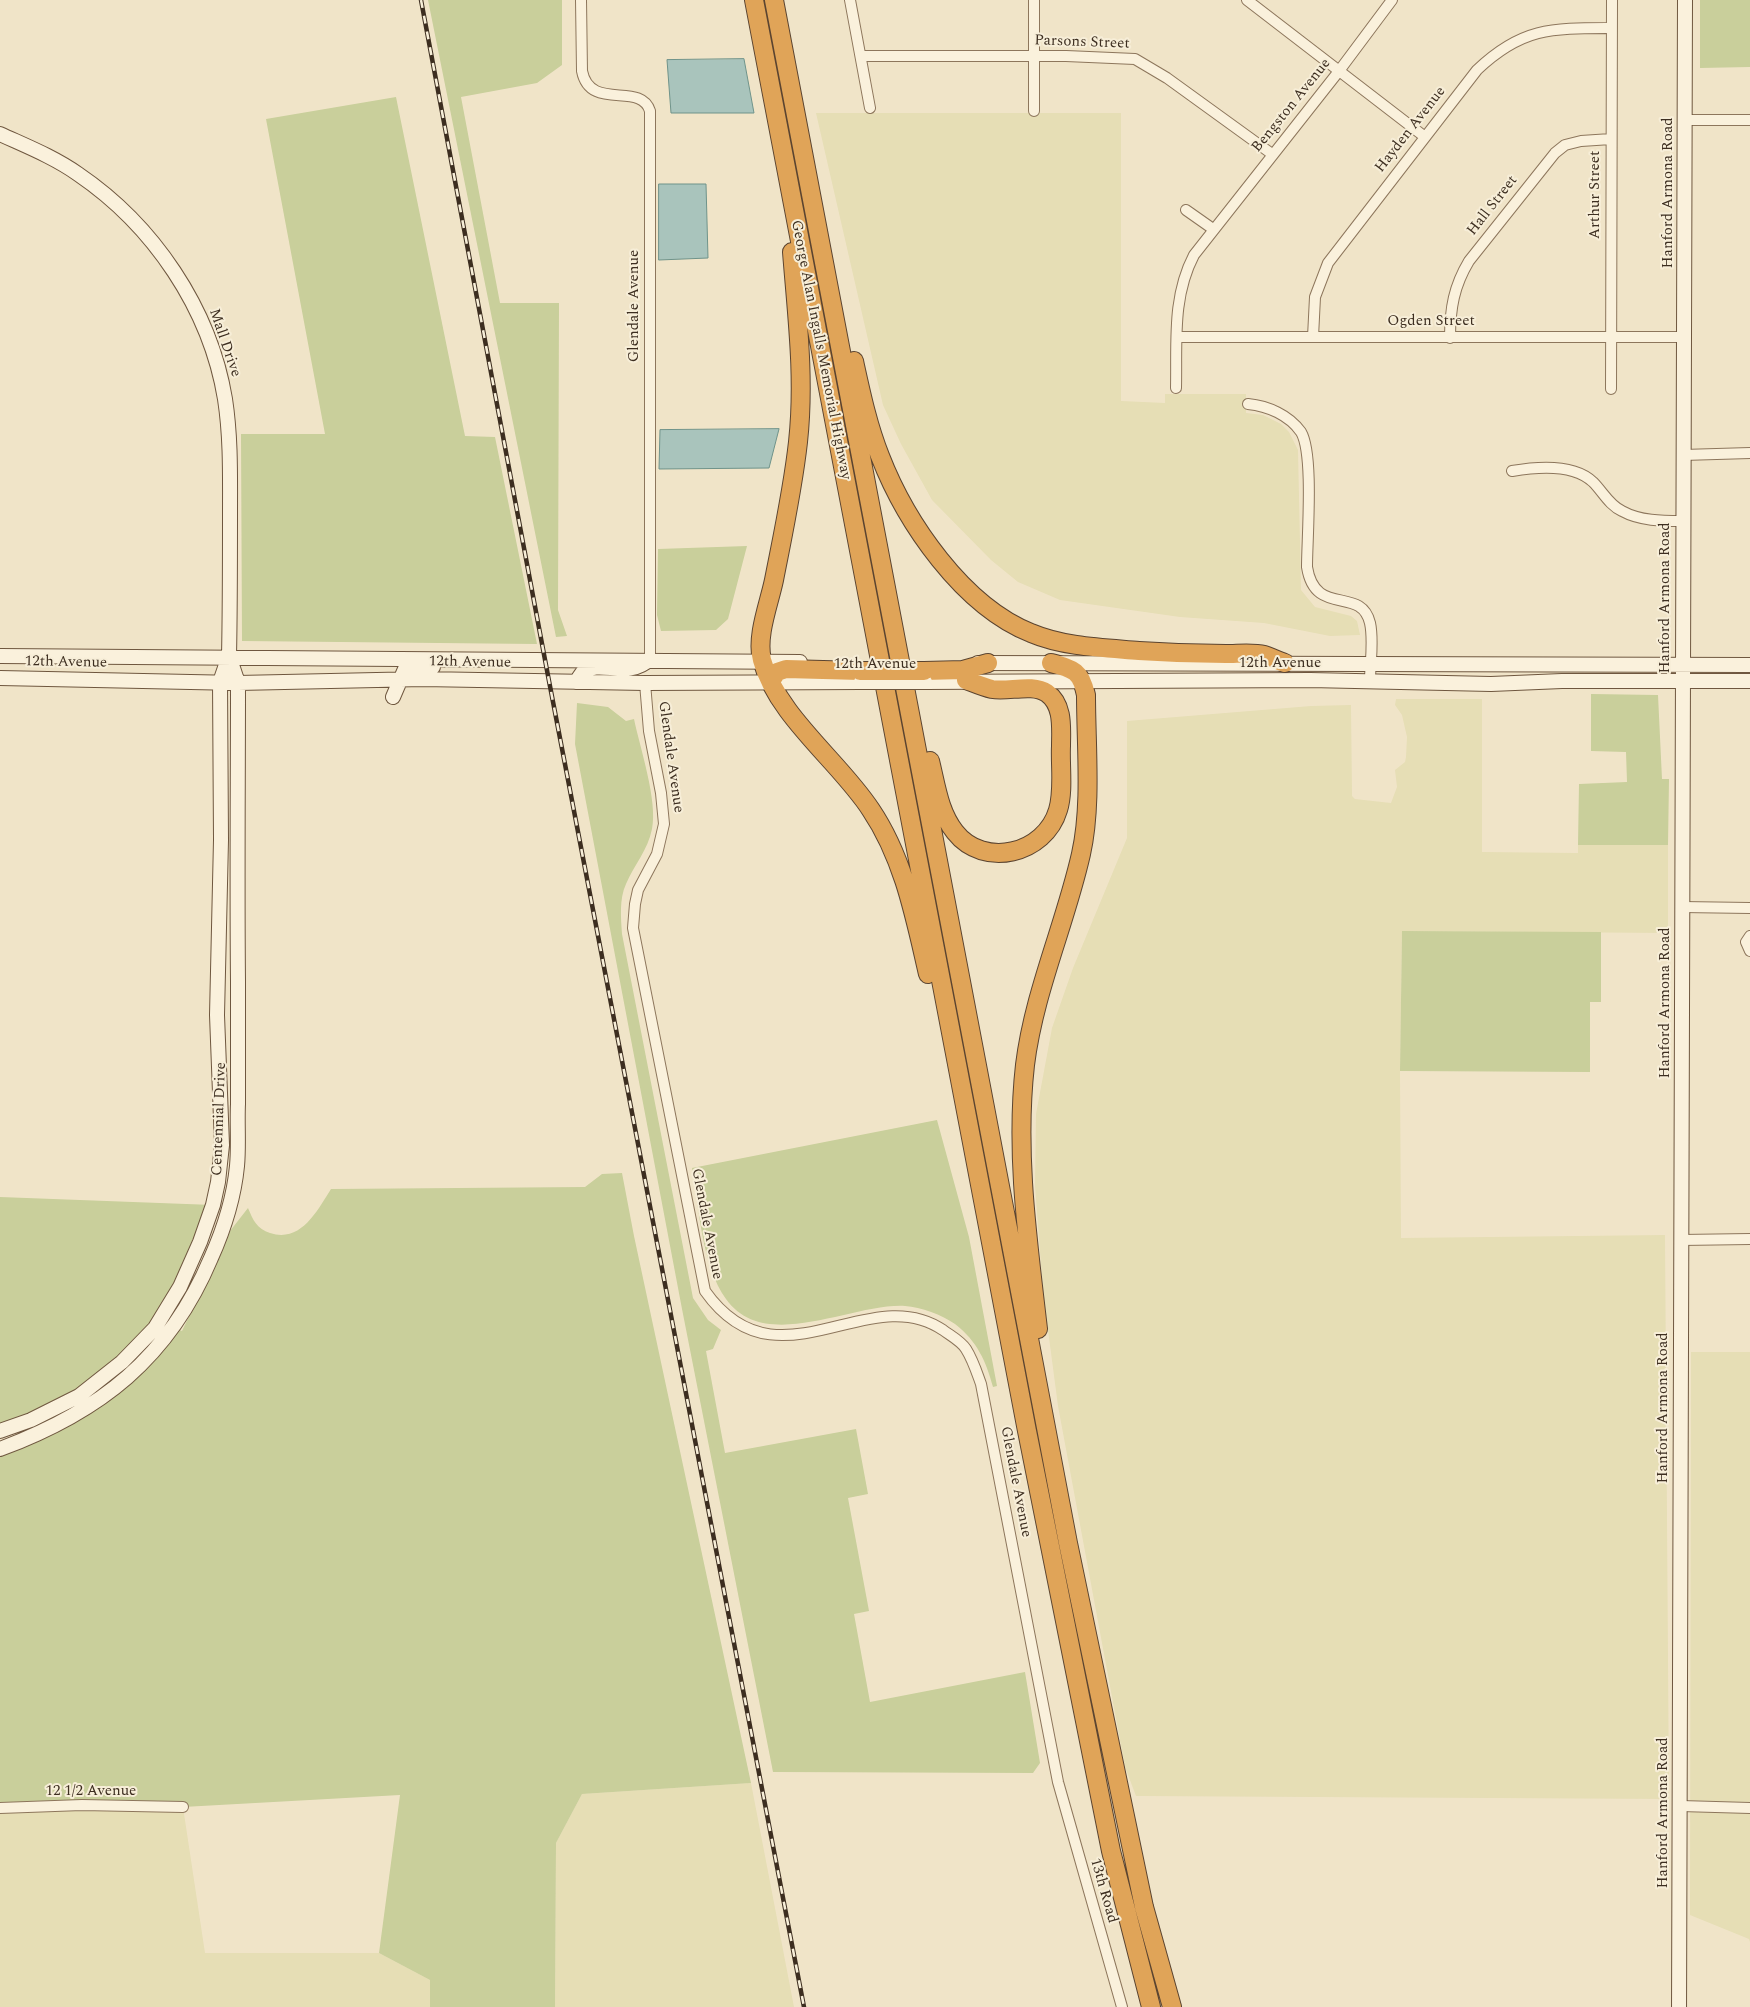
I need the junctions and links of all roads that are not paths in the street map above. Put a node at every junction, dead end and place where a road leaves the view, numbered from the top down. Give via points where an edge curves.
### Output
1 (581, 0) edge
2 (754, 0) edge
3 (774, 0) edge
4 (850, 0) edge
5 (1034, 0) edge
6 (1247, 0) edge
7 (1392, 0) edge
8 (1612, 0) edge
9 (1685, 0) edge
10 (1612, 28) junction
11 (861, 56) junction
12 (1034, 56) junction
13 (1339, 71) junction
14 (870, 108) dead end
15 (1034, 111) dead end
16 (1685, 120) junction
17 (1750, 120) edge
18 (0, 134) edge
19 (1424, 137) junction
20 (1611, 139) junction
21 (1272, 154) junction
22 (785, 164) junction
23 (812, 198) junction
24 (1186, 210) dead end
25 (1213, 229) junction
26 (1177, 337) junction
27 (1313, 337) junction
28 (1612, 337) junction
29 (1684, 337) junction
30 (1450, 338) junction
31 (1176, 388) dead end
32 (1611, 389) dead end
33 (1248, 404) dead end
34 (1750, 453) edge
35 (1682, 455) junction
36 (1512, 471) dead end
37 (1682, 521) junction
38 (897, 649) junction
39 (0, 656) edge
40 (229, 656) junction
41 (507, 659) junction
42 (650, 659) junction
43 (762, 660) junction
44 (988, 662) joint
45 (1051, 663) junction
46 (1285, 663) junction
47 (1370, 663) junction
48 (1682, 665) junction
49 (1750, 665) edge
50 (860, 672) junction
51 (924, 672) junction
52 (0, 678) edge
53 (399, 679) junction
54 (966, 680) junction
55 (1083, 680) junction
56 (771, 681) junction
57 (1370, 681) junction
58 (1750, 681) edge
59 (220, 682) junction
60 (238, 682) junction
61 (576, 682) junction
62 (1682, 682) junction
63 (645, 683) junction
64 (393, 697) dead end
65 (1682, 907) junction
66 (1750, 908) edge
67 (1750, 936) edge
68 (1750, 951) edge
69 (980, 1186) junction
70 (1750, 1239) edge
71 (1681, 1240) junction
72 (44, 1414) junction
73 (1046, 1427) junction
74 (0, 1431) edge
75 (0, 1441) edge
76 (0, 1449) edge
77 (1058, 1782) joint
78 (1681, 1806) junction
79 (183, 1807) dead end
80 (0, 1808) edge
81 (1750, 1808) edge
82 (1122, 2007) edge
83 (1151, 2007) edge
84 (1172, 2007) edge
85 (1679, 2007) edge

1 - 42 street, Glendale Avenue via 582,72 585,81 598,92 640,98 650,111
2 - 22 highway, George Alan Ingalls Memorial Highway
3 - 23 highway, George Alan Ingalls Memorial Highway
4 - 11 street
5 - 12 street
6 - 13 street
7 - 13 street, Bengston Avenue
8 - 10 street, Arthur Street
9 - 16 main road, Hanford Armona Road
10 - 19 street, Hayden Avenue via 1543,31 1504,48 1477,70
10 - 20 street, Arthur Street
11 - 12 street, Parsons Street
11 - 14 street
12 - 15 street
12 - 21 street, Parsons Street via 1135,59 1167,78
13 - 19 street
13 - 21 street, Bengston Avenue
16 - 17 street
16 - 29 main road, Hanford Armona Road
18 - 40 main road, Mall Drive via 59,163 103,193 160,252 185,288 202,322 221,380 230,438
19 - 27 street, Hayden Avenue via 1328,263 1315,298
20 - 28 street, Arthur Street
20 - 30 street, Hall Street via 1566,145 1546,164 1460,276 1450,311
21 - 25 street, Bengston Avenue
22 - 43 highway via 802,394 787,515 761,640
22 - 69 highway, George Alan Ingalls Memorial Highway
23 - 38 highway, George Alan Ingalls Memorial Highway
23 - 46 highway via 879,455 907,512 970,594 1000,617 1049,640 1140,651 1262,655
24 - 25 street
25 - 26 street, Bengston Avenue via 1194,255 1184,276 1179,293
26 - 27 street, Ogden Street
26 - 31 street, Bengston Avenue
27 - 30 street, Ogden Street
28 - 29 street, Ogden Street
28 - 30 street, Ogden Street
28 - 32 street, Arthur Street
29 - 35 main road, Hanford Armona Road
33 - 47 street via 1275,411 1301,433 1308,461 1309,580 1315,590 1326,597 1349,601 1366,614 1370,623
34 - 35 street
35 - 37 main road, Hanford Armona Road
36 - 37 street via 1528,468 1574,472 1592,481 1613,506 1623,512 1650,520
37 - 48 main road, Hanford Armona Road
38 - 54 highway via 920,714 936,787 948,822 960,838 976,848 1002,853 1019,850 1043,836 1059,809 1057,704 1046,692 992,689
38 - 73 highway
39 - 40 main road, 12th Avenue
40 - 41 main road, 12th Avenue
40 - 59 main road, Mall Drive
40 - 60 main road, Mall Drive
41 - 42 main road, 12th Avenue
41 - 53 main road via 486,667 405,669
42 - 43 main road, 12th Avenue
42 - 61 main road via 636,669 593,668 584,672
43 - 50 main road, 12th Avenue
43 - 56 highway
44 - 45 main road, 12th Avenue
44 - 51 highway via 963,670
45 - 46 main road, 12th Avenue
45 - 55 highway via 1079,673
46 - 47 main road, 12th Avenue
47 - 48 main road, 12th Avenue
47 - 57 street
48 - 49 main road, 12th Avenue
48 - 62 main road, Hanford Armona Road
50 - 51 highway, bridge
50 - 56 highway via 786,669 777,672
51 - 54 main road, 12th Avenue
52 - 59 main road, 12th Avenue
53 - 60 main road, 12th Avenue
53 - 61 main road, 12th Avenue
53 - 64 main road
54 - 55 main road, 12th Avenue
55 - 57 main road, 12th Avenue
55 - 73 highway via 1086,695 1086,811 1082,852 1038,1000 1026,1063 1021,1125 1025,1207
56 - 63 main road, 12th Avenue
56 - 69 highway via 780,700 871,809 897,859
57 - 62 main road, 12th Avenue via 1491,684 1562,680
58 - 62 main road, 12th Avenue
59 - 60 main road, 12th Avenue
59 - 72 main road, Centennial Drive via 218,1015 222,1145 213,1205 180,1286 155,1328 103,1378 79,1396
60 - 76 main road, Centennial Drive via 237,1164 219,1240 202,1281 183,1314 131,1374 79,1413 51,1429
61 - 63 main road, 12th Avenue
62 - 65 main road, Hanford Armona Road
63 - 77 street, Glendale Avenue via 664,824 657,854 638,890 633,928 705,1291 723,1312 754,1332 799,1335 889,1316 904,1317 938,1327 966,1348 981,1384
65 - 66 street
65 - 71 main road, Hanford Armona Road
67 - 68 street via 1746,942
69 - 83 highway via 1111,1851
70 - 71 street
71 - 78 main road, Hanford Armona Road
72 - 74 main road, Centennial Drive
72 - 75 main road via 22,1435
73 - 84 highway via 1122,1810
77 - 82 street, 13th Road
78 - 81 street
78 - 85 main road, Hanford Armona Road
79 - 80 street, 12 1/2 Avenue via 82,1805

